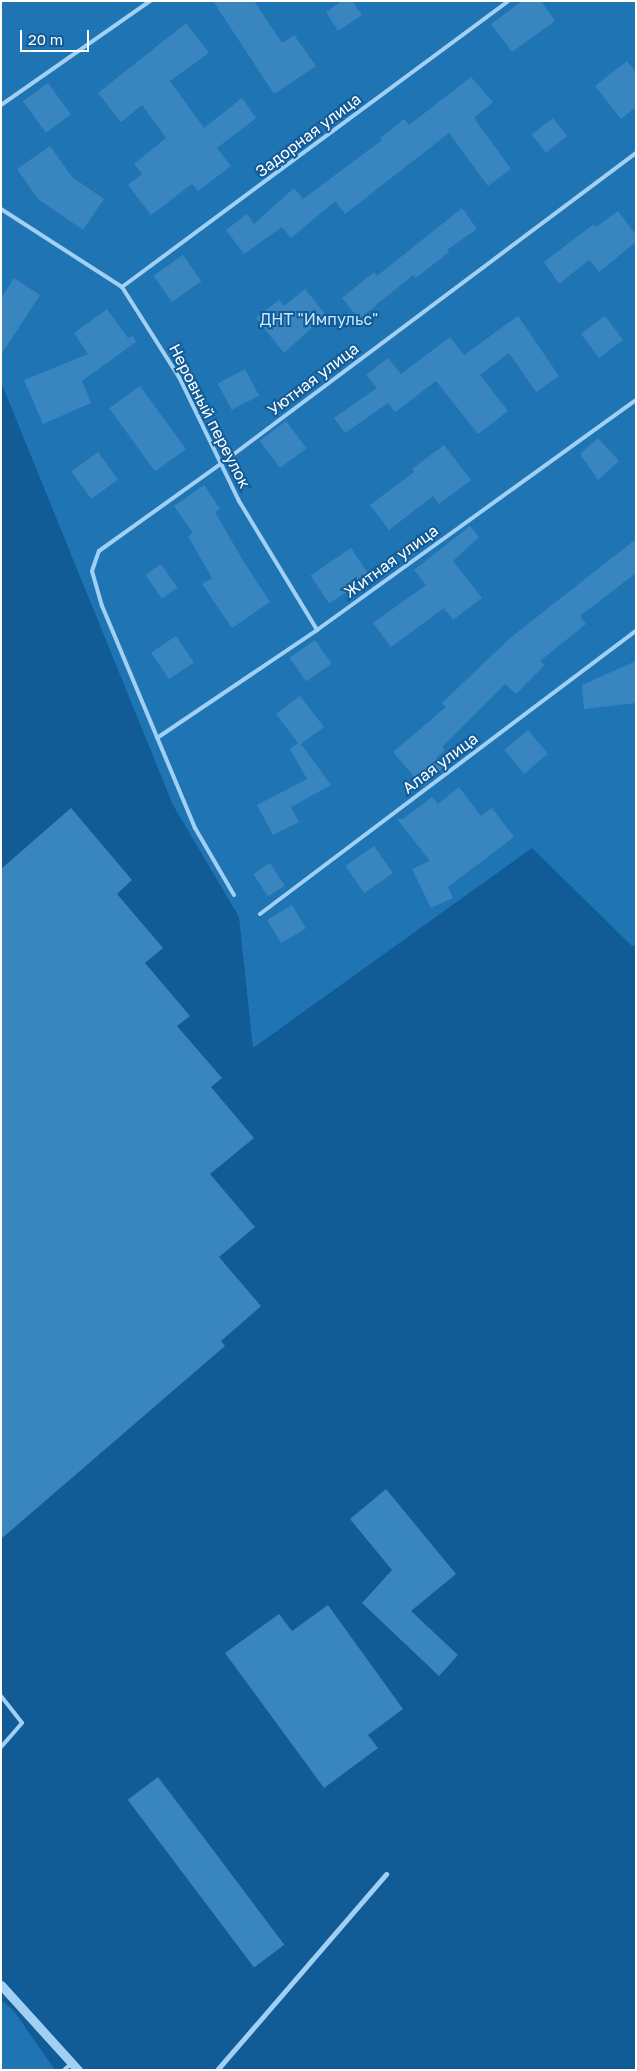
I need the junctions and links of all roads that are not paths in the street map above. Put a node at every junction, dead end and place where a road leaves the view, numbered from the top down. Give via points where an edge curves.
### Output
1 (150, 1) edge
2 (508, 1) edge
3 (1, 105) edge
4 (636, 153) edge
5 (1, 209) edge
6 (122, 287) junction
7 (636, 400) edge
8 (222, 463) junction
9 (317, 630) junction
10 (636, 631) edge
11 (157, 738) junction
12 (234, 895) dead end
13 (260, 914) dead end
14 (1, 1696) edge
15 (1, 1747) edge
16 (386, 1874) dead end
17 (1, 1985) edge
18 (75, 2066) edge
19 (64, 2070) edge
20 (217, 2070) edge

1 - 3 lane
2 - 6 lane, Задорная улица
4 - 8 lane, Уютная улица
5 - 6 lane, Неровный переулок
6 - 8 lane, Неровный переулок via 179,377
7 - 9 lane, Житная улица
8 - 9 lane, Неровный переулок via 239,501
8 - 11 lane, Уютная улица via 99,551 92,572 102,606
9 - 11 lane, Житная улица
10 - 13 lane, Алая улица
11 - 12 lane via 195,828
14 - 15 lane via 22,1723
16 - 20 street
17 - 18 street
18 - 19 lane

